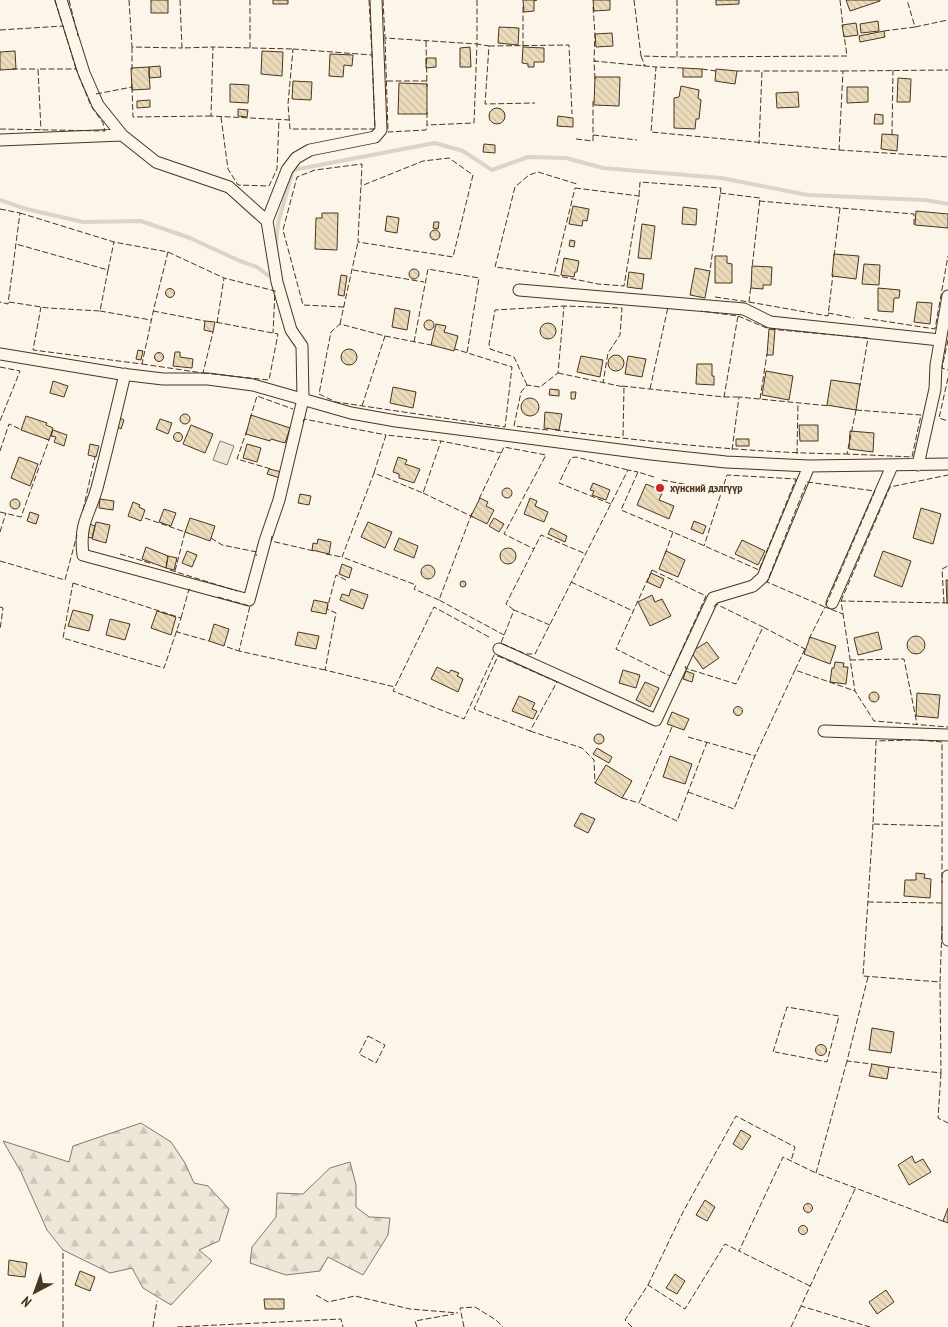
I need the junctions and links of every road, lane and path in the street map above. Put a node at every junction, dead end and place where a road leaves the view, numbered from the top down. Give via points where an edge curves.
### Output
1 (61, 0) edge
2 (376, 0) edge
3 (122, 136) junction
4 (0, 140) edge
5 (267, 221) junction
6 (519, 290) dead end
7 (948, 296) edge
8 (940, 340) junction
9 (0, 354) edge
10 (125, 374) junction
11 (303, 399) junction
12 (948, 464) edge
13 (918, 465) junction
14 (809, 466) junction
15 (892, 466) junction
16 (832, 603) dead end
17 (499, 649) dead end
18 (824, 731) dead end
19 (948, 735) edge
20 (948, 876) edge
21 (948, 940) edge

1 - 3 street via 84,73 98,105
2 - 5 street via 381,130 375,137 310,150 296,158 287,170
3 - 4 street
3 - 5 street via 156,162 230,186
5 - 11 street via 277,282 291,330 302,346
6 - 8 street via 744,309 770,322
7 - 8 street
8 - 13 street via 935,389
9 - 10 street
10 - 11 street via 235,382
10 - 11 street via 96,490 83,526 83,555 249,600 279,500
11 - 14 street via 352,413 496,434 726,462
12 - 13 street
13 - 15 street
14 - 15 street
14 - 17 street via 763,577 753,586 713,598 656,720
15 - 16 street
18 - 19 street
20 - 21 street

